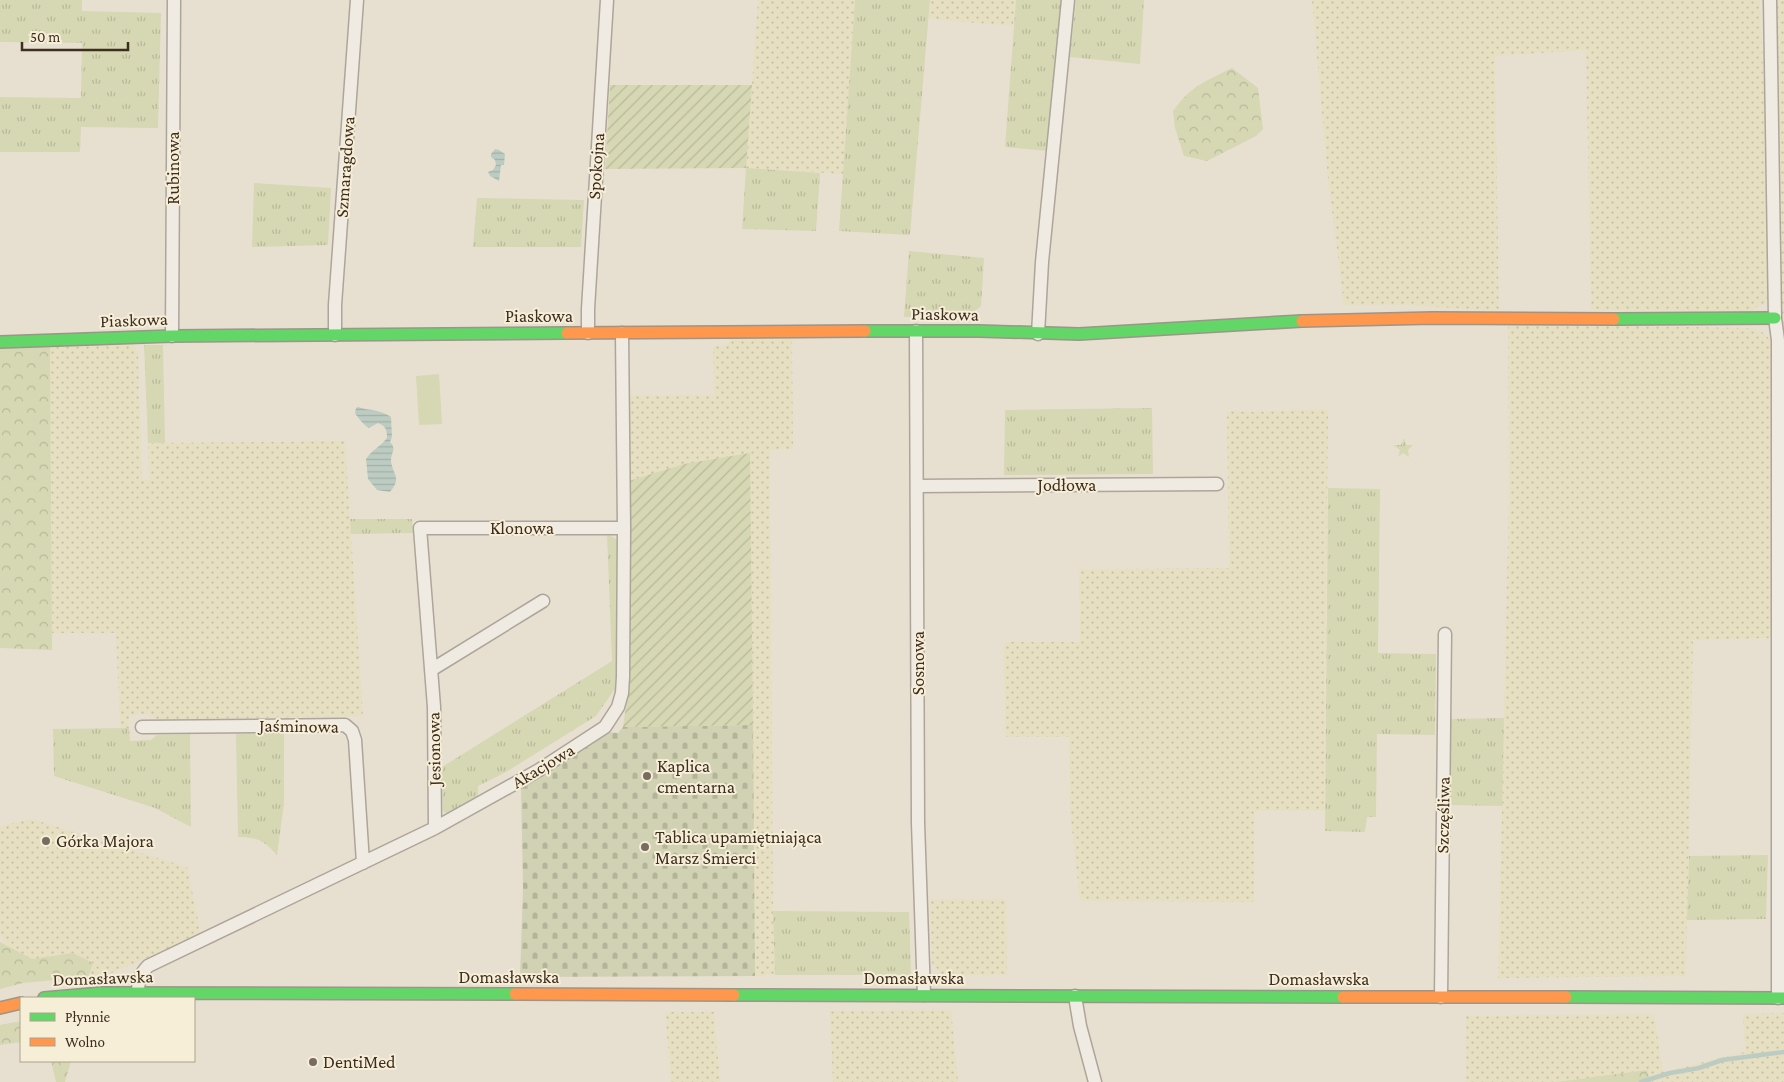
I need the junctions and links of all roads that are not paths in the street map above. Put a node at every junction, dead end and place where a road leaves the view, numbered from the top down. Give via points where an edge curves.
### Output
1 (174, 0) edge
2 (357, 0) edge
3 (607, 0) edge
4 (1068, 0) edge
5 (1770, 0) edge
6 (1776, 318) junction
7 (916, 330) junction
8 (588, 333) junction
9 (622, 333) junction
10 (1038, 334) junction
11 (335, 335) junction
12 (172, 336) junction
13 (0, 342) edge
14 (1217, 484) dead end
15 (917, 486) junction
16 (420, 528) joint
17 (624, 528) junction
18 (543, 601) dead end
19 (1445, 634) dead end
20 (431, 670) junction
21 (142, 727) dead end
22 (435, 828) junction
23 (362, 863) junction
24 (138, 994) junction
25 (924, 995) junction
26 (1075, 996) junction
27 (53, 997) edge
28 (1441, 997) junction
29 (1781, 998) edge
30 (20, 1003) edge
31 (0, 1008) edge
32 (1095, 1082) edge

1 - 12 street, Rubinowa
2 - 11 street, Szmaragdowa
3 - 8 street, Spokojna
4 - 10 street
5 - 6 street
6 - 10 street, Piaskowa via 1413,318
6 - 29 street
7 - 9 street, Piaskowa
7 - 10 street, Piaskowa
7 - 15 street, Sosnowa
8 - 9 street, Piaskowa
8 - 11 street, Piaskowa
9 - 17 street, Akacjowa
11 - 12 street, Piaskowa
12 - 13 street, Piaskowa
14 - 15 street, Jodłowa
15 - 25 street, Sosnowa via 918,822
16 - 17 street, Klonowa
16 - 20 street, Jesionowa
17 - 22 street, Akacjowa via 623,677 622,694 615,713 598,733
18 - 20 street
19 - 28 street, Szczęśliwa
20 - 22 street, Jesionowa
21 - 23 street, Jaśminowa via 345,725 355,740
22 - 23 street, Akacjowa
23 - 24 street, Akacjowa via 148,966 139,979
24 - 25 street, Domasławska
24 - 27 street, Domasławska
25 - 26 street, Domasławska
26 - 28 street, Domasławska
26 - 32 street
28 - 29 street, Domasławska
30 - 31 street

